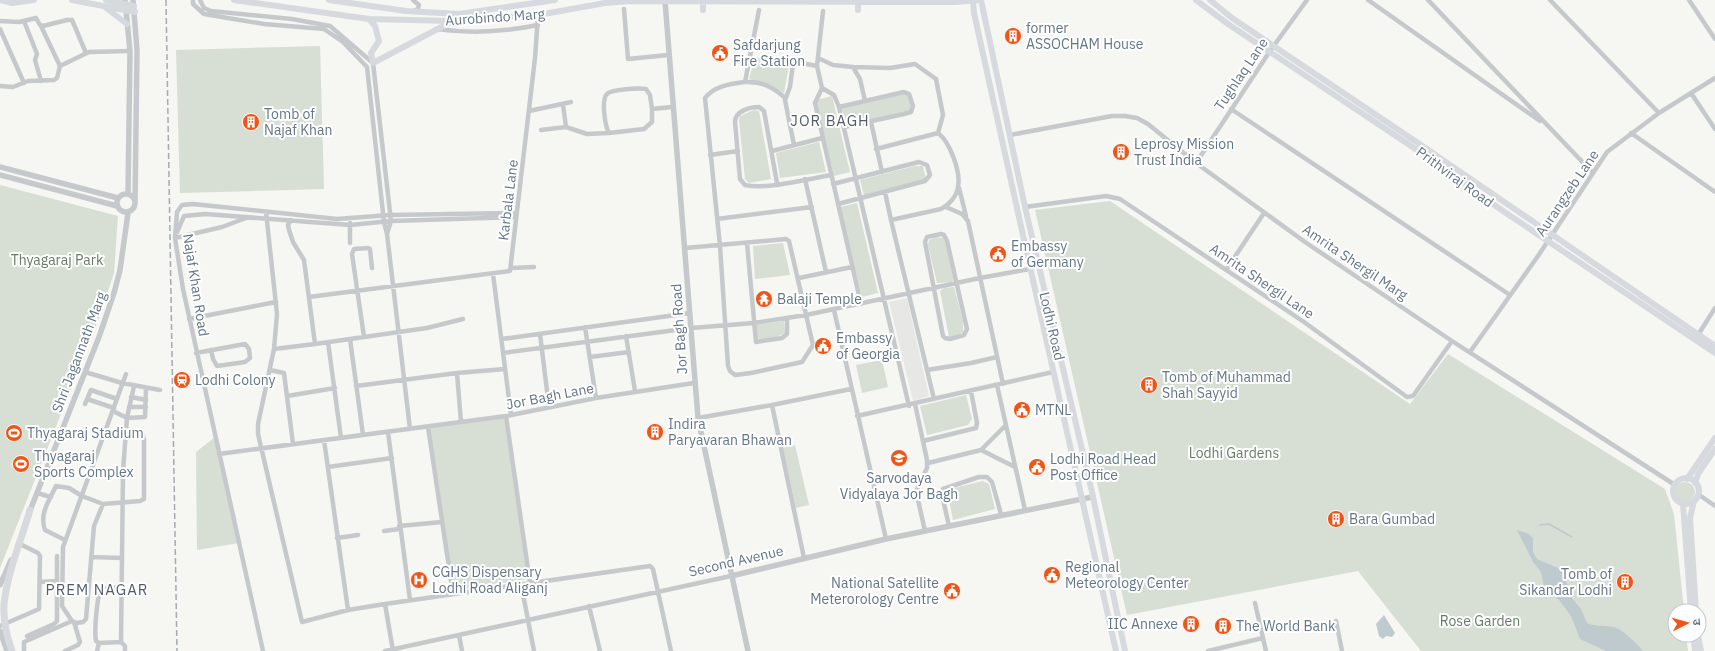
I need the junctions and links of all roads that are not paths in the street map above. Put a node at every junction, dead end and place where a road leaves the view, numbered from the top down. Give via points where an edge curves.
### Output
1 (0, 0) edge
2 (34, 0) edge
3 (72, 0) edge
4 (193, 0) edge
5 (200, 0) edge
6 (234, 0) edge
7 (329, 0) edge
8 (413, 0) edge
9 (555, 0) edge
10 (858, 0) edge
11 (976, 0) edge
12 (1196, 0) edge
13 (1210, 0) edge
14 (1308, 0) edge
15 (1368, 0) edge
16 (1428, 0) edge
17 (1550, 0) edge
18 (1689, 0) edge
19 (534, 1) edge
20 (665, 1) junction
21 (703, 1) junction
22 (104, 3) edge
23 (125, 5) edge
24 (134, 6) edge
25 (624, 9) dead end
26 (703, 10) dead end
27 (759, 10) dead end
28 (858, 10) dead end
29 (414, 11) junction
30 (822, 11) dead end
31 (538, 15) junction
32 (369, 19) junction
33 (0, 20) edge
34 (24, 21) junction
35 (452, 21) junction
36 (127, 24) junction
37 (538, 24) junction
38 (41, 26) junction
39 (0, 29) edge
40 (437, 30) junction
41 (1715, 39) edge
42 (1272, 49) junction
43 (130, 51) junction
44 (88, 53) junction
45 (668, 55) junction
46 (818, 58) junction
47 (373, 63) junction
48 (60, 66) junction
49 (817, 66) junction
50 (853, 67) junction
51 (1715, 78) edge
52 (41, 81) junction
53 (745, 82) junction
54 (24, 83) junction
55 (0, 86) edge
56 (822, 88) junction
57 (1691, 93) junction
58 (785, 98) junction
59 (865, 101) junction
60 (571, 102) dead end
61 (563, 105) junction
62 (672, 107) junction
63 (839, 107) junction
64 (652, 109) junction
65 (1230, 109) junction
66 (530, 111) junction
67 (1659, 112) junction
68 (871, 122) junction
69 (566, 127) junction
70 (844, 127) junction
71 (1549, 127) junction
72 (1715, 129) edge
73 (541, 130) dead end
74 (609, 133) junction
75 (938, 133) junction
76 (1631, 133) junction
77 (1010, 135) junction
78 (822, 138) junction
79 (794, 145) junction
80 (876, 149) junction
81 (738, 151) junction
82 (772, 151) junction
83 (710, 155) junction
84 (1196, 163) junction
85 (2, 168) edge
86 (882, 172) junction
87 (1592, 172) junction
88 (1, 175) edge
89 (831, 175) junction
90 (805, 179) junction
91 (855, 179) junction
92 (778, 183) junction
93 (833, 184) junction
94 (959, 186) junction
95 (885, 192) junction
96 (1715, 192) edge
97 (128, 194) junction
98 (118, 198) junction
99 (860, 199) junction
100 (135, 202) junction
101 (838, 204) junction
102 (117, 206) junction
103 (812, 207) junction
104 (946, 207) junction
105 (1025, 207) junction
106 (266, 212) junction
107 (128, 213) junction
108 (1264, 213) junction
109 (294, 215) junction
110 (390, 215) junction
111 (516, 215) junction
112 (383, 216) junction
113 (966, 216) junction
114 (248, 217) junction
115 (266, 218) junction
116 (717, 219) junction
117 (891, 220) junction
118 (290, 221) junction
119 (391, 221) junction
120 (350, 222) junction
121 (384, 222) junction
122 (387, 234) junction
123 (1552, 234) junction
124 (175, 238) junction
125 (1548, 240) junction
126 (350, 243) dead end
127 (747, 243) junction
128 (720, 246) junction
129 (685, 248) junction
130 (534, 267) dead end
131 (852, 267) junction
132 (372, 268) dead end
133 (511, 268) junction
134 (1030, 269) junction
135 (1226, 270) junction
136 (826, 272) junction
137 (493, 274) junction
138 (799, 278) junction
139 (980, 278) junction
140 (957, 283) junction
141 (394, 286) junction
142 (935, 288) junction
143 (356, 291) junction
144 (909, 294) junction
145 (1510, 295) junction
146 (309, 297) junction
147 (886, 299) junction
148 (276, 302) junction
149 (861, 304) junction
150 (1715, 308) edge
151 (834, 310) junction
152 (690, 313) junction
153 (806, 316) junction
154 (787, 318) junction
155 (189, 319) junction
156 (464, 319) dead end
157 (754, 323) junction
158 (725, 325) junction
159 (585, 328) junction
160 (691, 328) junction
161 (399, 332) junction
162 (540, 334) junction
163 (1698, 335) junction
164 (626, 336) junction
165 (364, 337) junction
166 (350, 339) junction
167 (502, 339) junction
168 (587, 341) junction
169 (1452, 341) junction
170 (328, 342) junction
171 (315, 344) junction
172 (1715, 346) edge
173 (541, 348) junction
174 (274, 349) junction
175 (211, 350) junction
176 (196, 352) junction
177 (629, 352) junction
178 (1470, 352) junction
179 (503, 353) junction
180 (1715, 353) edge
181 (997, 356) junction
182 (590, 357) junction
183 (505, 369) junction
184 (270, 370) junction
185 (927, 370) junction
186 (85, 372) junction
187 (1053, 372) junction
188 (457, 373) junction
189 (126, 374) dead end
190 (404, 379) junction
191 (122, 383) junction
192 (694, 383) junction
193 (1003, 384) junction
194 (997, 385) junction
195 (134, 386) junction
196 (356, 386) junction
197 (146, 388) junction
198 (334, 388) junction
199 (851, 389) junction
200 (160, 390) dead end
201 (635, 391) junction
202 (971, 391) junction
203 (287, 396) junction
204 (131, 397) junction
205 (596, 398) junction
206 (87, 399) junction
207 (117, 399) junction
208 (934, 399) junction
209 (146, 400) junction
210 (85, 404) dead end
211 (915, 404) junction
212 (772, 405) junction
213 (909, 406) junction
214 (130, 407) junction
215 (146, 407) junction
216 (549, 407) junction
217 (113, 410) junction
218 (509, 415) junction
219 (857, 416) junction
220 (127, 418) junction
221 (698, 418) junction
222 (460, 422) junction
223 (1006, 425) junction
224 (428, 427) junction
225 (410, 429) junction
226 (125, 431) junction
227 (388, 432) junction
228 (363, 435) junction
229 (341, 438) junction
230 (1715, 438) edge
231 (324, 440) junction
232 (923, 441) junction
233 (293, 444) junction
234 (262, 448) junction
235 (1715, 449) edge
236 (981, 450) junction
237 (219, 454) junction
238 (392, 458) junction
239 (928, 463) junction
240 (328, 467) junction
241 (1015, 467) junction
242 (1687, 479) junction
243 (1695, 483) junction
244 (1675, 485) junction
245 (37, 493) junction
246 (1698, 494) junction
247 (82, 496) junction
248 (51, 497) junction
249 (1092, 497) junction
250 (1083, 499) junction
251 (1694, 501) junction
252 (123, 502) junction
253 (104, 504) junction
254 (1683, 504) junction
255 (1715, 506) edge
256 (30, 510) junction
257 (1025, 510) junction
258 (1001, 514) junction
259 (442, 522) junction
260 (949, 526) junction
261 (399, 527) junction
262 (384, 531) dead end
263 (925, 531) junction
264 (358, 535) dead end
265 (337, 538) junction
266 (886, 539) junction
267 (65, 540) junction
268 (20, 545) junction
269 (57, 556) dead end
270 (92, 557) junction
271 (122, 558) junction
272 (804, 558) junction
273 (731, 576) junction
274 (57, 581) junction
275 (40, 582) junction
276 (530, 583) junction
277 (521, 584) junction
278 (0, 585) edge
279 (122, 587) junction
280 (657, 591) junction
281 (453, 594) junction
282 (410, 600) junction
283 (1255, 603) dead end
284 (1690, 603) edge
285 (1695, 603) edge
286 (385, 604) junction
287 (589, 606) junction
288 (348, 610) junction
289 (527, 619) junction
290 (1336, 620) dead end
291 (73, 622) junction
292 (0, 626) edge
293 (0, 631) edge
294 (459, 635) junction
295 (26, 636) dead end
296 (1263, 638) junction
297 (121, 642) junction
298 (99, 644) junction
299 (393, 650) edge
300 (1214, 650) edge
301 (7, 651) edge
302 (12, 651) edge
303 (24, 651) edge
304 (65, 651) edge
305 (97, 651) edge
306 (125, 651) edge
307 (263, 651) edge
308 (384, 651) edge
309 (462, 651) edge
310 (534, 651) edge
311 (600, 651) edge
312 (671, 651) edge
313 (748, 651) edge
314 (1116, 651) edge
315 (1125, 651) edge
316 (1208, 651) edge
317 (1266, 651) edge
318 (1342, 651) edge

1 - 2 main road via 12,4
3 - 22 main road
4 - 112 street via 193,4 204,14 264,24 324,29 343,42 367,67
5 - 47 street via 204,8 211,11 292,19 330,26
6 - 32 main road, Aurobindo Marg
7 - 29 main road, Aurobindo Marg
8 - 29 street via 419,5
9 - 19 main road, Aurobindo Marg
10 - 11 main road, Aurobindo Marg
10 - 21 main road, Aurobindo Marg
10 - 28 main road
11 - 77 main road, Lodhi Road
11 - 134 main road, Lodhi Road via 974,13
12 - 42 main road, Prithviraj Road via 1228,24
13 - 42 main road, Prithviraj Road
14 - 42 street, Tughlaq Lane
15 - 71 street
16 - 71 street
17 - 67 street
18 - 41 street
19 - 29 main road, Aurobindo Marg via 459,14
20 - 21 main road, Aurobindo Marg
20 - 31 main road, Aurobindo Marg via 605,3
20 - 45 street, Jor Bagh Road
21 - 26 main road
22 - 23 main road
22 - 36 main road
23 - 24 main road
23 - 36 street
24 - 100 street via 137,50
25 - 45 street via 628,59
27 - 53 street
30 - 46 street
31 - 35 main road, Aurobindo Marg
31 - 37 street, Karbala Lane
32 - 35 main road, Aurobindo Marg
32 - 47 main road via 375,26 379,41 371,54
33 - 34 street
34 - 38 street via 36,18
34 - 52 street via 37,54 35,60
35 - 40 main road
36 - 43 street
37 - 40 street via 495,32
37 - 66 street, Karbala Lane
38 - 44 street via 72,20
38 - 48 street
39 - 54 street
40 - 47 main road
42 - 65 street, Tughlaq Lane
42 - 123 main road, Prithviraj Road
42 - 125 main road, Prithviraj Road
43 - 44 street
43 - 97 street
44 - 48 street
45 - 62 street, Jor Bagh Road
46 - 49 street
46 - 50 street via 833,65
47 - 110 street
48 - 52 street via 56,80
49 - 56 street
49 - 58 street via 796,62 793,64 790,87
50 - 59 street via 860,79
50 - 75 street via 890,68 915,64 934,75 938,83 943,115
51 - 57 street, Aurangzeb Lane
52 - 54 street
53 - 58 street via 754,81 770,86
53 - 83 street via 720,87 705,98
54 - 55 street via 13,87
56 - 63 street via 834,95
56 - 78 street via 815,103
57 - 67 street, Aurangzeb Lane
57 - 72 street
58 - 79 street
59 - 63 street
59 - 68 street via 904,92 911,98 911,112
60 - 61 street
61 - 66 street
61 - 69 street
62 - 64 street
62 - 129 street, Jor Bagh Road
63 - 70 street
64 - 74 street via 652,122 644,129
64 - 74 street via 650,95 646,89 607,93 604,99 606,127
65 - 84 street, Tughlaq Lane
65 - 145 street
66 - 111 street, Karbala Lane
67 - 76 street, Aurangzeb Lane
68 - 70 street
68 - 80 street
69 - 73 street
69 - 74 street via 587,134
70 - 91 street
71 - 87 street
75 - 80 street
75 - 94 street via 945,138 951,149
76 - 87 street, Aurangzeb Lane via 1613,146
76 - 96 street
77 - 84 street, Amrita Shergil Marg via 1112,116 1125,116 1137,118 1148,124
77 - 105 main road, Lodhi Road
78 - 79 street
78 - 89 street
79 - 82 street
80 - 86 street
81 - 82 street via 736,115 759,107 764,110
81 - 83 street
81 - 92 street via 742,182 754,186
82 - 92 street
83 - 116 street
84 - 108 street, Amrita Shergil Marg
85 - 88 street
85 - 98 street
86 - 91 street
86 - 95 street via 919,162 927,165 930,175 925,181
87 - 123 street, Aurangzeb Lane
88 - 102 street
89 - 90 street
89 - 93 street
90 - 92 street
90 - 103 street
91 - 93 street
91 - 99 street
93 - 101 street
94 - 104 street
94 - 113 street
95 - 99 street
95 - 117 street
97 - 98 street
97 - 100 street
98 - 102 street
99 - 101 street
99 - 147 street
100 - 107 street via 134,208
101 - 131 street
102 - 107 street via 121,211
103 - 116 street
103 - 136 street
104 - 113 street
104 - 117 street
105 - 135 street, Amrita Shergil Lane via 1106,196 1116,197
105 - 249 main road, Lodhi Road
106 - 109 street, Najaf Khan Road
106 - 115 street
106 - 124 street, Najaf Khan Road via 182,205 177,212
107 - 186 street, Shri Jagannath Marg via 117,283
108 - 135 street
108 - 169 street, Amrita Shergil Marg
109 - 118 street
109 - 120 street, Najaf Khan Road
110 - 111 street, Najaf Khan Road
110 - 112 street, Najaf Khan Road
110 - 119 street
111 - 119 street
111 - 133 street, Karbala Lane
112 - 120 street, Najaf Khan Road
112 - 121 street
113 - 139 street
114 - 115 street
114 - 124 street via 222,227
114 - 124 street via 189,214 184,216
115 - 118 street
115 - 148 street
116 - 128 street
117 - 144 street
118 - 120 street
118 - 146 street via 288,228 293,242 304,260
119 - 121 street
119 - 122 street
120 - 121 street
120 - 126 street
121 - 122 street
122 - 141 street
123 - 125 street, Aurangzeb Lane
123 - 163 main road, Prithviraj Road
124 - 155 street, Najaf Khan Road
125 - 145 street, Aurangzeb Lane
125 - 180 main road, Prithviraj Road
127 - 128 street
127 - 138 street via 788,240 791,243
127 - 157 street
128 - 129 street
128 - 158 street
129 - 152 street, Jor Bagh Road
130 - 133 street
131 - 136 street
131 - 149 street
132 - 143 street via 370,249 354,249 352,254
133 - 137 street via 508,272
134 - 139 street
134 - 187 main road, Lodhi Road
135 - 169 street, Amrita Shergil Lane via 1304,322 1407,397 1413,396
136 - 138 street
137 - 141 street
137 - 167 street
138 - 153 street
139 - 140 street
139 - 181 street
140 - 142 street
140 - 142 street via 946,237 941,234 929,236 925,242
140 - 142 street via 967,329 964,335 950,339 943,336
141 - 143 street
141 - 161 street
142 - 144 street
143 - 146 street
143 - 165 street
144 - 147 street
144 - 185 street
145 - 178 street, Aurangzeb Lane
146 - 171 street
147 - 149 street
147 - 213 street
148 - 155 street
148 - 174 street
149 - 151 street
150 - 163 street
151 - 153 street
151 - 199 street
152 - 159 street
152 - 160 street, Jor Bagh Road
153 - 154 street
153 - 158 street via 813,345 802,362 735,375 730,371
154 - 157 street
154 - 157 street via 787,334 782,338 764,342 756,342
155 - 176 street, Najaf Khan Road
156 - 161 street
157 - 158 street
158 - 160 street
159 - 162 street
159 - 168 street
160 - 164 street
160 - 192 street, Jor Bagh Road
161 - 165 street
161 - 190 street
162 - 167 street
162 - 173 street
163 - 172 main road, Prithviraj Road
164 - 168 street
164 - 177 street
165 - 166 street
166 - 170 street
166 - 196 street
167 - 179 street
168 - 173 street
168 - 182 street
169 - 178 street, Amrita Shergil Marg
170 - 171 street
170 - 198 street
171 - 174 street
173 - 179 street
173 - 216 street
174 - 184 street
175 - 175 street via 245,344 249,349 250,358 245,362 217,366
175 - 176 street
176 - 237 street, Najaf Khan Road
177 - 182 street
177 - 201 street
178 - 244 street, Amrita Shergil Marg
179 - 183 street
181 - 185 street
181 - 193 street
182 - 205 street
183 - 188 street
183 - 218 street
184 - 203 street via 284,372
184 - 234 street via 258,424
185 - 208 street
186 - 191 street
186 - 245 street, Shri Jagannath Marg
187 - 193 street
187 - 250 main road, Lodhi Road
188 - 190 street
188 - 222 street
189 - 191 street
190 - 196 street
190 - 225 street
191 - 195 street
191 - 207 street
192 - 201 street, Jor Bagh Lane
192 - 221 street, Jor Bagh Road
193 - 194 street
194 - 202 street
194 - 223 street
195 - 197 street
195 - 204 street
196 - 228 street
197 - 200 street
197 - 209 street
198 - 203 street
198 - 229 street
199 - 212 street
199 - 219 street
201 - 205 street, Jor Bagh Lane
202 - 208 street
202 - 232 street via 976,428
203 - 233 street
204 - 209 street
204 - 214 street
205 - 216 street, Jor Bagh Lane
206 - 207 street via 92,388
206 - 210 street
206 - 217 street
207 - 217 street
208 - 211 street
209 - 215 street
211 - 213 street
211 - 232 street
212 - 221 street
212 - 272 street
213 - 219 street
214 - 215 street
214 - 220 street
215 - 220 street via 146,417
216 - 218 street, Jor Bagh Lane
217 - 220 street
217 - 247 street
218 - 222 street, Jor Bagh Lane
218 - 276 street
219 - 266 street
220 - 226 street
221 - 273 street, Jor Bagh Road
222 - 224 street, Jor Bagh Lane
223 - 236 street
223 - 241 street
224 - 225 street, Jor Bagh Lane
224 - 259 street
225 - 227 street, Jor Bagh Lane
226 - 252 street
226 - 252 street via 142,433 144,439 145,497 140,501
227 - 228 street, Jor Bagh Lane
227 - 238 street
228 - 229 street, Jor Bagh Lane
229 - 231 street, Jor Bagh Lane
230 - 242 main road
231 - 233 street, Jor Bagh Lane
231 - 240 street
232 - 239 street
233 - 234 street, Jor Bagh Lane
234 - 237 street, Jor Bagh Lane
234 - 288 street via 302,622
235 - 243 main road
236 - 239 street
236 - 241 street
237 - 307 street, Najaf Khan Road
238 - 240 street
238 - 261 street
239 - 263 street via 916,491
240 - 265 street
241 - 257 street
242 - 243 main road
242 - 244 main road
243 - 246 main road
244 - 254 main road via 1674,496
245 - 248 street
245 - 256 street, Shri Jagannath Marg
246 - 251 main road
246 - 255 street
247 - 248 street via 69,488 56,486
247 - 253 street
247 - 267 street
248 - 267 street via 42,516 45,530
249 - 250 street, Second Avenue
249 - 315 main road, Lodhi Road
250 - 257 street, Second Avenue
250 - 314 main road, Lodhi Road
251 - 254 main road
251 - 285 main road via 1690,518
252 - 253 street
252 - 271 street
253 - 270 street via 94,526
254 - 284 main road
256 - 268 highway
256 - 278 street, Shri Jagannath Marg
257 - 258 street, Second Avenue
258 - 260 street, Second Avenue
258 - 260 street via 992,482 987,477 979,477 943,489
259 - 261 street
259 - 281 street
260 - 263 street, Second Avenue
261 - 262 street
261 - 282 street
263 - 266 street, Second Avenue
264 - 265 street
265 - 288 street
266 - 272 street, Second Avenue
267 - 291 street via 62,559 62,606
268 - 275 street via 40,555
268 - 302 highway via 8,582 4,606
269 - 274 street
270 - 271 street
270 - 291 street via 86,619 82,622
271 - 279 street
272 - 273 street, Second Avenue
273 - 280 street, Second Avenue
273 - 313 street, Jor Bagh Road
274 - 275 street
274 - 295 street via 56,621
275 - 292 street via 38,611
276 - 277 street
276 - 280 street via 648,566 653,569
277 - 281 street
277 - 289 street
279 - 297 street
279 - 298 street via 104,588 98,595 94,630
280 - 287 street, Second Avenue
280 - 312 street
281 - 282 street
282 - 286 street
283 - 296 street
286 - 288 street
286 - 299 street
287 - 289 street, Second Avenue
287 - 311 street
289 - 294 street, Second Avenue
289 - 310 street
290 - 318 street
291 - 303 street via 24,642
291 - 304 street via 80,642
293 - 301 street
294 - 299 street, Second Avenue
294 - 309 street
296 - 300 street
296 - 317 street
297 - 298 street
297 - 306 street via 125,646
298 - 305 street
299 - 308 street, Second Avenue
300 - 316 street

